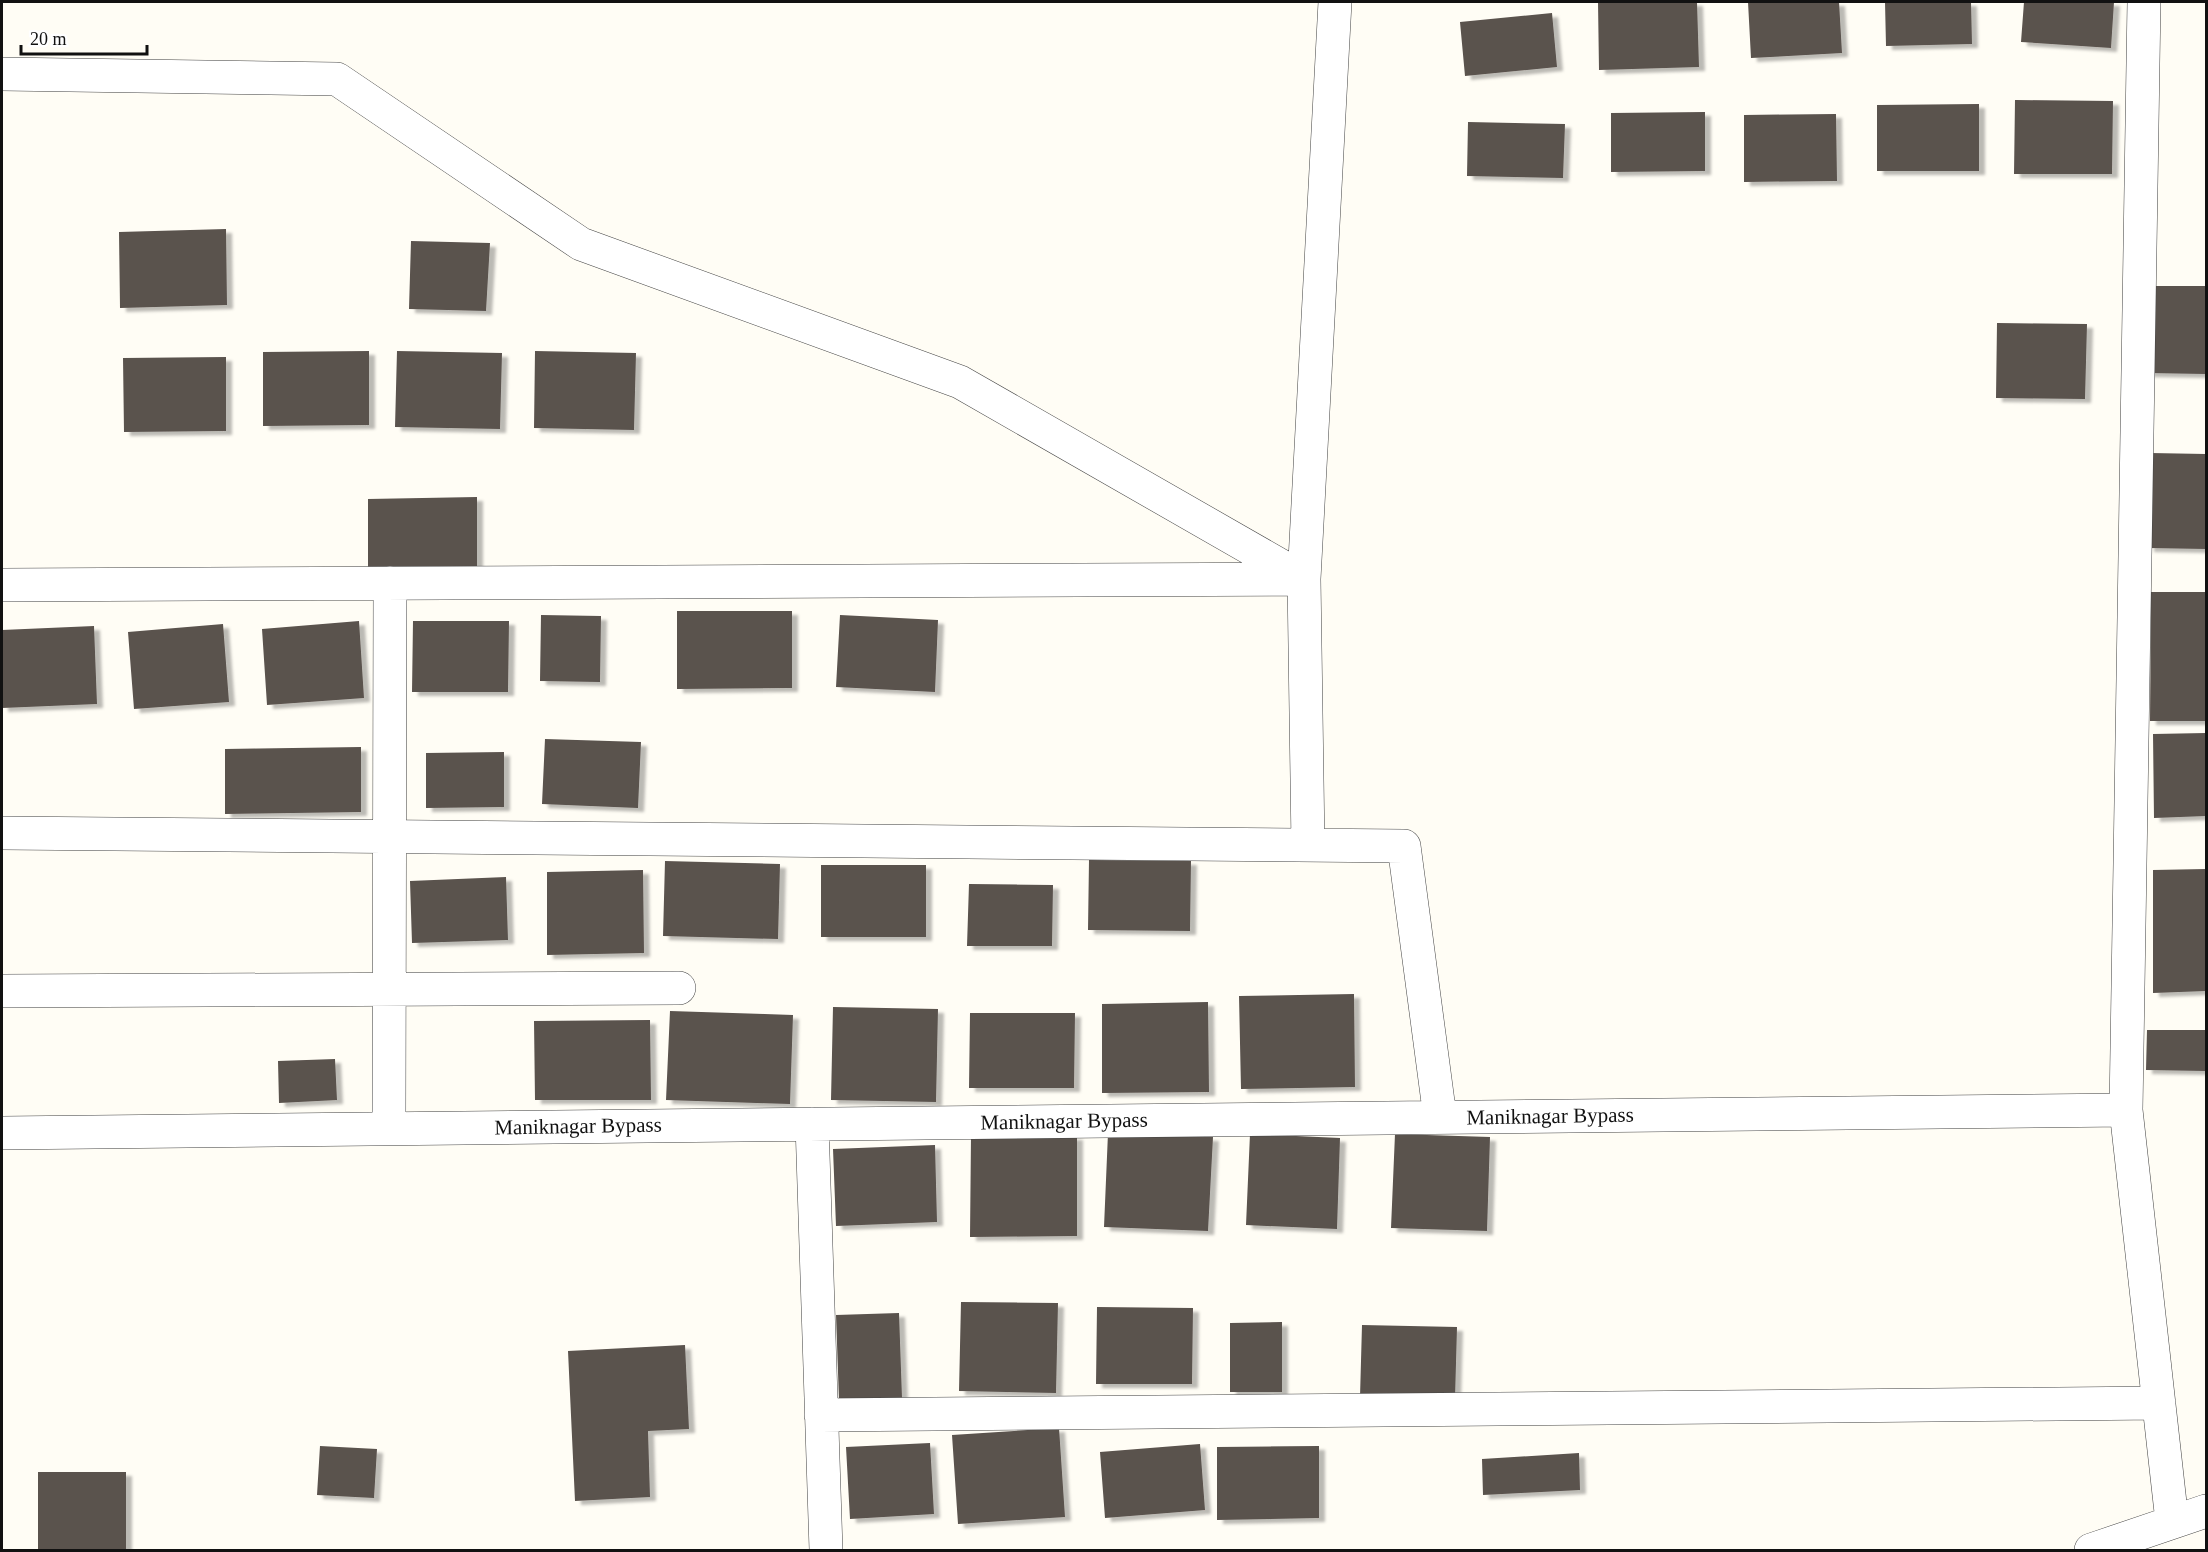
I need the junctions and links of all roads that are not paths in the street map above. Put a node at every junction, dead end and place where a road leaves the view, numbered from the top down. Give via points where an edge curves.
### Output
1 (1335, 2) edge
2 (2144, 2) edge
3 (2, 74) edge
4 (1304, 579) junction
5 (390, 583) junction
6 (2, 585) edge
7 (2, 833) edge
8 (389, 837) junction
9 (1308, 845) junction
10 (679, 988) dead end
11 (2, 991) edge
12 (389, 991) junction
13 (2126, 1110) junction
14 (1440, 1117) junction
15 (812, 1124) junction
16 (389, 1128) junction
17 (2, 1133) edge
18 (2159, 1403) junction
19 (821, 1414) junction
20 (2206, 1511) edge
21 (2172, 1521) junction
22 (826, 1551) edge
23 (2091, 1551) edge

1 - 4 street
2 - 13 street
3 - 4 street via 337,79 581,244 960,382
4 - 5 street
4 - 9 street
5 - 6 street
5 - 8 street
7 - 8 street
8 - 9 street
8 - 12 street
9 - 14 street via 1404,846
10 - 12 street
11 - 12 street
12 - 16 street
13 - 14 street, Maniknagar Bypass
13 - 18 street
14 - 15 street, Maniknagar Bypass
15 - 16 street, Maniknagar Bypass
15 - 19 street
16 - 17 street, Maniknagar Bypass
18 - 19 street
18 - 21 street
19 - 22 street
20 - 21 street
21 - 23 street

